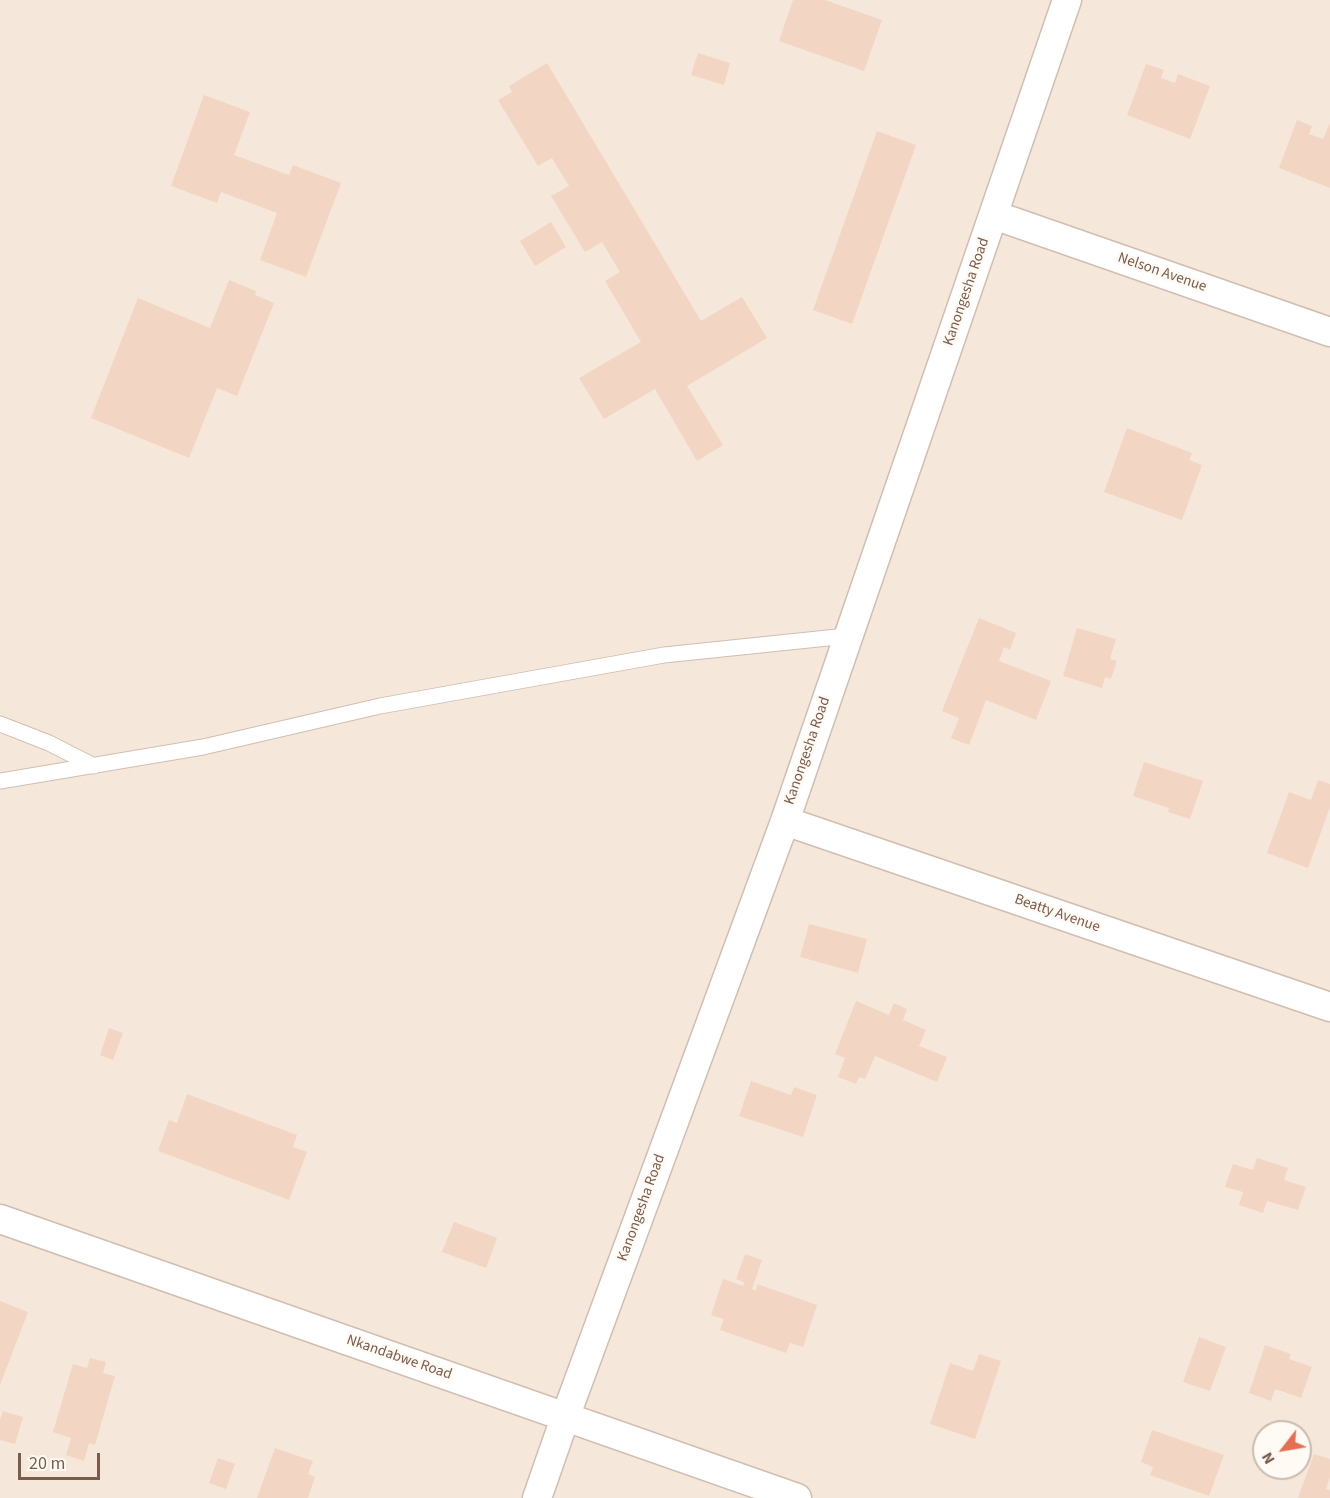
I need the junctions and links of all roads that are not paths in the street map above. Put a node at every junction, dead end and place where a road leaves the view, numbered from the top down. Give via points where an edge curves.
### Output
1 (1067, 0) edge
2 (994, 215) junction
3 (1330, 332) edge
4 (847, 636) junction
5 (0, 724) edge
6 (94, 766) junction
7 (0, 781) edge
8 (785, 821) junction
9 (1330, 1007) edge
10 (0, 1219) edge
11 (566, 1415) junction
12 (537, 1498) edge
13 (797, 1498) edge

1 - 2 street, Kanongesha Road
2 - 3 street, Nelson Avenue
2 - 4 street, Kanongesha Road
4 - 6 lane via 652,657 380,706 203,747
4 - 8 street, Kanongesha Road
5 - 6 lane
6 - 7 lane
8 - 9 street, Beatty Avenue
8 - 11 street, Kanongesha Road
10 - 11 street, Nkandabwe Road
11 - 12 street, Kanongesha Road
11 - 13 street, Nkandabwe Road

